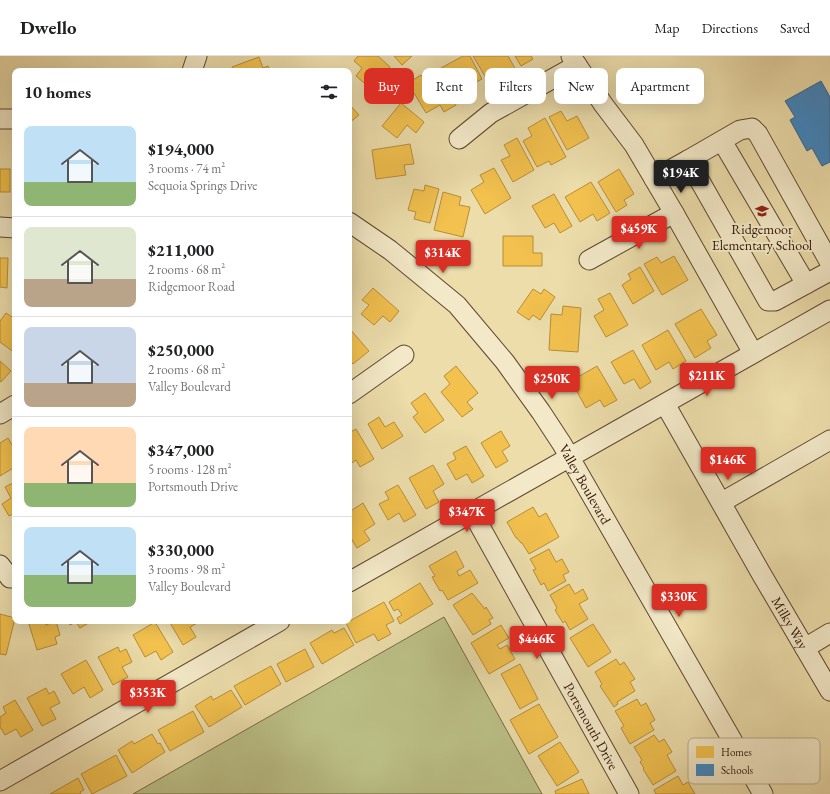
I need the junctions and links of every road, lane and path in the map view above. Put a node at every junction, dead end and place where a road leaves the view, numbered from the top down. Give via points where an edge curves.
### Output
1 (197, 56) edge
2 (574, 61) edge
3 (193, 68) edge
4 (0, 119) edge
5 (12, 119) edge
6 (459, 139) dead end
7 (722, 140) junction
8 (688, 160) junction
9 (654, 179) junction
10 (674, 213) junction
11 (352, 224) edge
12 (0, 227) edge
13 (12, 228) edge
14 (589, 260) dead end
15 (830, 263) edge
16 (830, 271) edge
17 (806, 284) junction
18 (830, 310) edge
19 (753, 353) junction
20 (404, 355) dead end
21 (352, 392) edge
22 (665, 404) junction
23 (12, 407) edge
24 (0, 414) edge
25 (830, 440) edge
26 (569, 457) junction
27 (722, 502) junction
28 (472, 512) junction
29 (352, 580) edge
30 (275, 624) edge
31 (830, 633) edge
32 (805, 648) junction
33 (830, 691) edge
34 (731, 738) edge
35 (0, 781) edge
36 (757, 784) edge
37 (629, 794) edge
38 (763, 794) edge

1 - 3 street
2 - 6 street via 491,113
2 - 9 street via 634,145
4 - 5 street
7 - 8 street
7 - 15 street via 740,130 752,128 758,134
7 - 17 street
8 - 9 street
8 - 17 street via 768,301 775,301
9 - 10 street
10 - 14 street
10 - 19 street
11 - 26 street, Valley Boulevard via 390,250 457,305 505,362
12 - 13 street
16 - 17 street
18 - 19 street
19 - 22 street
20 - 21 street
22 - 26 street
22 - 27 street, Milky Way
23 - 24 street
25 - 27 street
26 - 28 street
26 - 34 street, Valley Boulevard
27 - 32 street, Milky Way
28 - 29 street
28 - 37 street, Portsmouth Drive
30 - 35 street
31 - 32 street
32 - 33 street, Milky Way
36 - 38 street, Valley Boulevard

